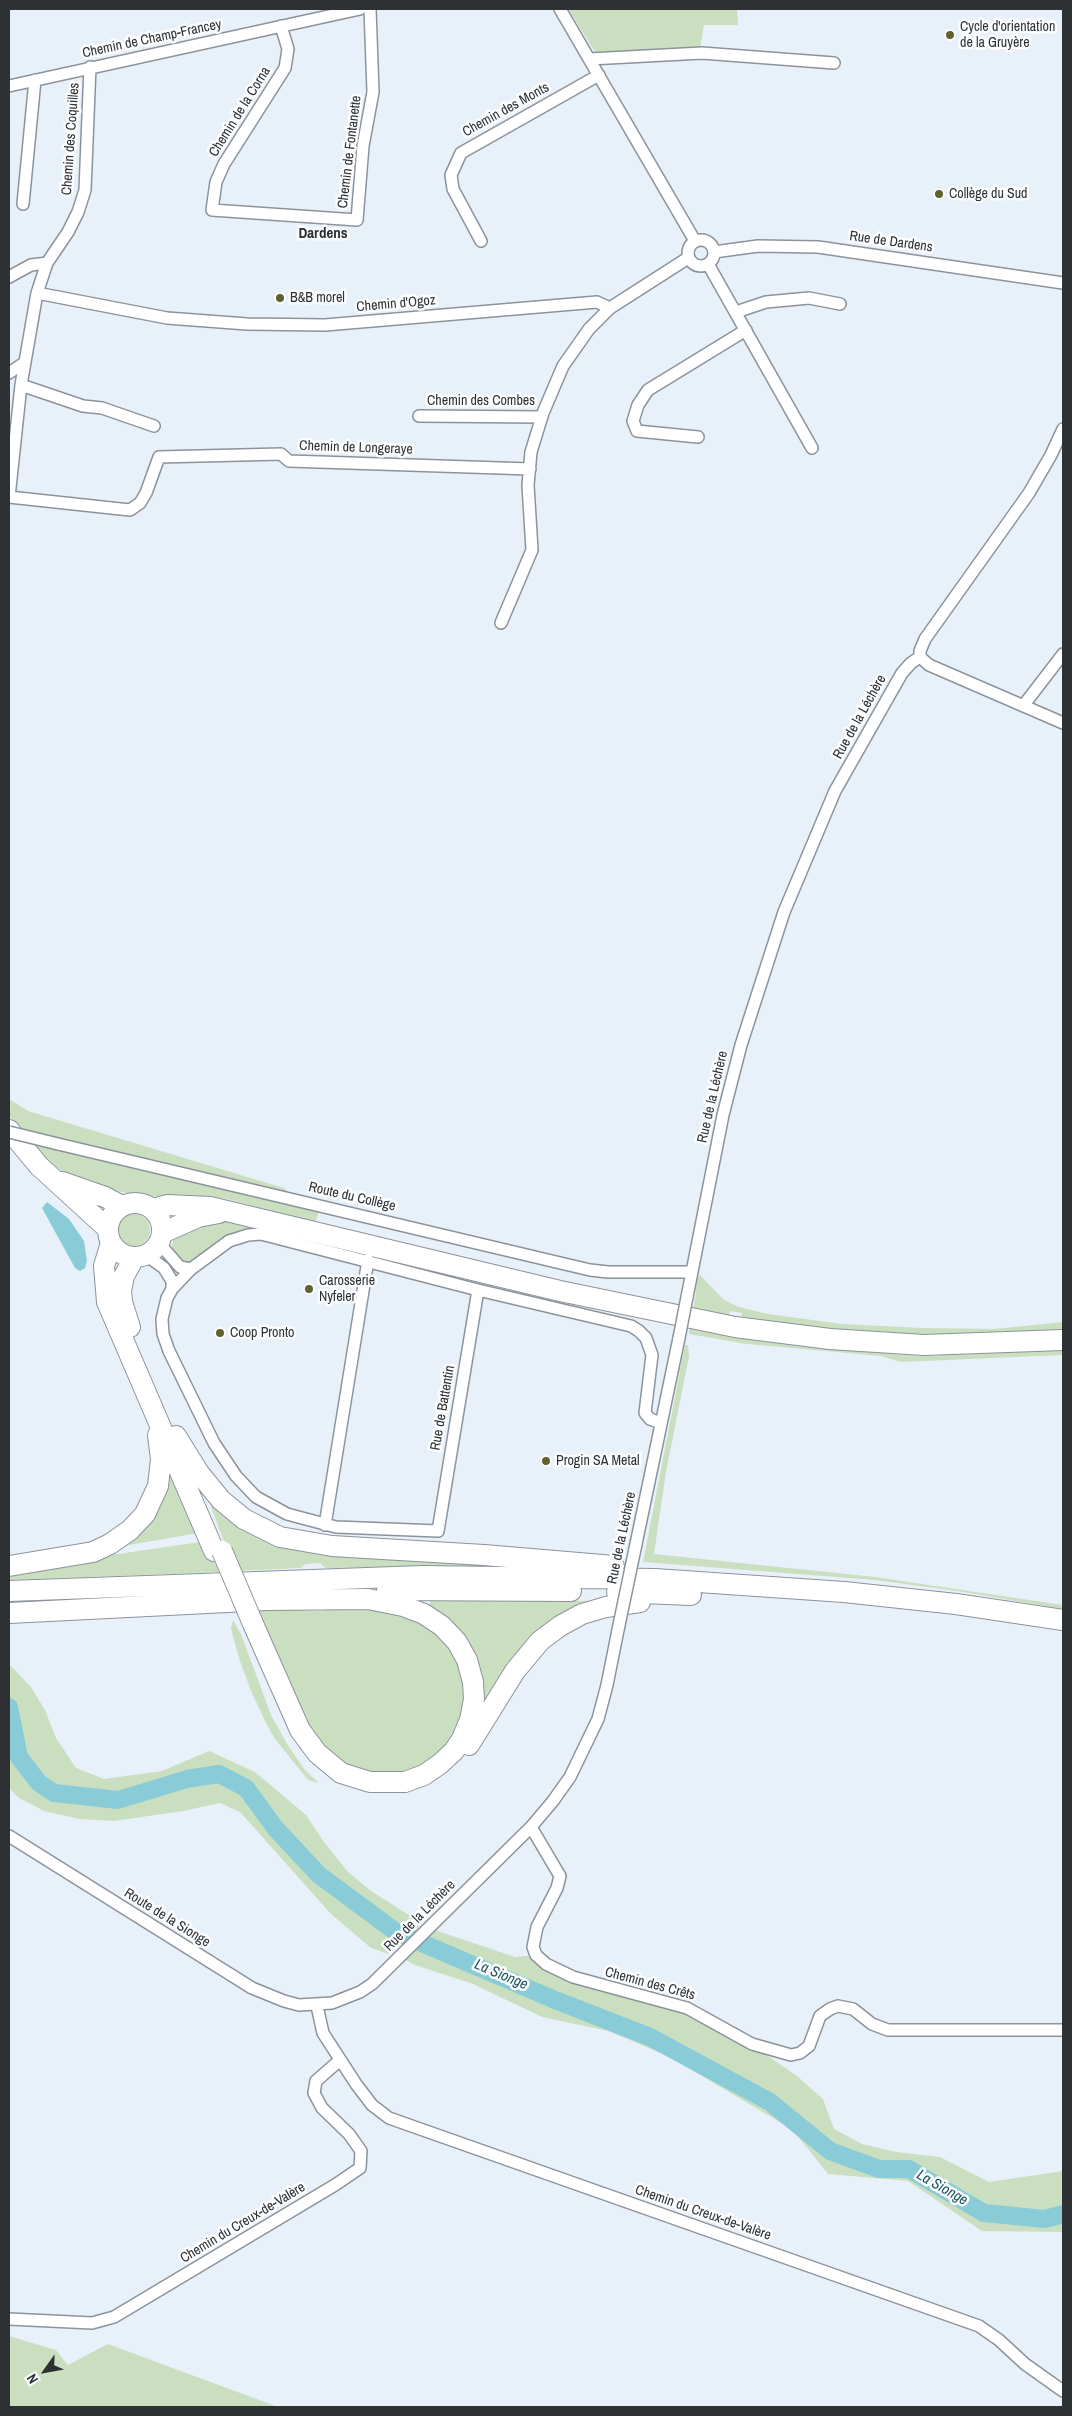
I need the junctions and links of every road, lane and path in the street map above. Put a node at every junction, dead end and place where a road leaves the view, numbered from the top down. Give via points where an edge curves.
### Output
1 (360, 9) edge
2 (370, 9) edge
3 (560, 9) edge
4 (281, 26) junction
5 (590, 59) junction
6 (834, 63) dead end
7 (90, 67) junction
8 (599, 75) junction
9 (35, 80) junction
10 (9, 86) edge
11 (23, 204) dead end
12 (277, 215) joint
13 (480, 241) dead end
14 (694, 241) junction
15 (714, 252) junction
16 (688, 258) junction
17 (47, 263) junction
18 (708, 264) junction
19 (9, 277) edge
20 (1063, 283) edge
21 (37, 293) junction
22 (840, 304) dead end
23 (610, 308) junction
24 (736, 312) junction
25 (746, 330) junction
26 (24, 363) junction
27 (9, 373) edge
28 (21, 385) junction
29 (419, 416) dead end
30 (542, 416) junction
31 (154, 426) dead end
32 (1063, 429) edge
33 (698, 437) dead end
34 (812, 448) dead end
35 (530, 469) junction
36 (9, 497) edge
37 (500, 623) dead end
38 (1063, 654) edge
39 (920, 657) junction
40 (1023, 706) junction
41 (1063, 724) edge
42 (9, 1131) edge
43 (52, 1178) junction
44 (122, 1206) junction
45 (153, 1209) junction
46 (227, 1212) junction
47 (109, 1236) junction
48 (150, 1247) junction
49 (368, 1260) junction
50 (191, 1269) junction
51 (691, 1272) junction
52 (172, 1289) junction
53 (478, 1290) junction
54 (1063, 1340) edge
55 (152, 1411) junction
56 (662, 1423) junction
57 (176, 1436) junction
58 (324, 1525) junction
59 (218, 1551) junction
60 (9, 1566) edge
61 (9, 1591) edge
62 (712, 1596) junction
63 (9, 1605) edge
64 (1063, 1612) edge
65 (9, 1613) edge
66 (1063, 1620) edge
67 (250, 1627) junction
68 (1063, 1633) edge
69 (531, 1827) junction
70 (9, 1836) edge
71 (317, 2006) junction
72 (1063, 2030) edge
73 (340, 2060) junction
74 (9, 2319) edge
75 (1063, 2391) edge

1 - 4 street, Chemin de Champ-Francey
2 - 12 street, Chemin de Fontanette via 373,92 363,146 357,220
3 - 5 street
4 - 7 street, Chemin de Champ-Francey
4 - 12 street, Chemin de la Corna via 288,49 285,68 224,164 216,182 212,210
5 - 6 street via 702,53
5 - 8 street
7 - 9 street, Chemin de Champ-Francey
7 - 17 street, Chemin des Coquilles via 85,190 68,232
8 - 13 street, Chemin des Monts via 461,153 451,175 453,189
8 - 14 street
9 - 10 street, Chemin de Champ-Francey
9 - 11 street
14 - 15 street via 707,241
14 - 16 street via 688,248
15 - 18 street
15 - 20 street, Rue de Dardens via 758,246 818,247
16 - 18 street via 697,266
16 - 23 street, Chemin des Combes
17 - 19 street via 31,265
17 - 21 street, Chemin des Coquilles
18 - 24 street
21 - 23 street, Chemin d'Ogoz via 166,318 246,324 325,325 597,302
21 - 26 street, Chemin des Coquilles
22 - 24 street via 809,298 766,302
23 - 30 street, Chemin des Combes via 589,329 563,366
24 - 25 street
25 - 33 street via 648,390 638,405 633,422 637,431
25 - 34 street
26 - 27 street
26 - 28 street, Chemin des Coquilles
28 - 31 street
28 - 36 street, Chemin des Coquilles
29 - 30 street, Chemin des Combes
30 - 35 street, Chemin des Combes
32 - 39 street, Rue de la Léchère via 1029,493 925,639
35 - 36 street, Chemin de Longeraye via 289,461 281,454 158,457 146,493 130,510
35 - 37 street, Chemin des Combes via 532,550
38 - 40 street
39 - 40 street via 929,665
39 - 51 street, Rue de la Léchère via 902,673 844,774 784,912 741,1045 723,1115
40 - 41 street
42 - 43 highway
42 - 51 street, Route du Collège, bridge via 590,1270
43 - 44 highway
43 - 47 highway
44 - 45 highway via 138,1203
44 - 47 highway via 112,1216
45 - 46 highway via 167,1205 197,1205
45 - 48 highway via 162,1224
46 - 48 highway via 198,1217
46 - 54 highway via 570,1293 735,1327 830,1339 924,1345
47 - 48 highway via 118,1252
47 - 55 highway via 104,1266 105,1294
48 - 50 street via 180,1267
48 - 52 street via 172,1280
48 - 57 highway via 122,1280 122,1302
49 - 50 street via 255,1234 229,1241
49 - 53 street
49 - 58 street
50 - 52 street
51 - 56 street, Rue de la Léchère, bridge
52 - 58 street, Rue de Battentin via 162,1319 166,1343 219,1453 242,1484 263,1502 293,1516
53 - 56 street via 631,1326 639,1331 646,1338 652,1355 645,1413 650,1419
53 - 58 street, Rue de Battentin via 438,1531
55 - 59 highway
55 - 60 highway via 161,1451 160,1472 152,1501 136,1526 93,1552
56 - 69 street, Rue de la Léchère, bridge via 598,1719 584,1751 553,1801
57 - 59 highway
57 - 64 highway via 204,1480 228,1506 262,1529 299,1541 339,1547 879,1583
59 - 67 highway, bridge
61 - 66 highway via 422,1576 655,1579 844,1592
62 - 63 highway via 573,1591 344,1590
62 - 67 highway via 615,1605 560,1626 520,1663 476,1736 456,1761 426,1783 392,1792 363,1790 343,1783 310,1758 285,1719
62 - 68 highway via 880,1609
65 - 67 highway via 268,1600 368,1599 388,1602 437,1622 461,1648 470,1667 474,1691 472,1713 465,1733 454,1751 440,1764 411,1780 377,1783 341,1773 317,1753 300,1730
69 - 71 street, Rue de la Léchère via 372,1984 360,1992
69 - 72 street, Chemin des Crêts via 560,1876 533,1941 534,1951 556,1970 590,1983 687,2008 746,2041 786,2054 806,2049 820,2016 838,2006 853,2009 872,2024 888,2030
70 - 71 street, Route de la Sionge via 252,1988 284,2001
71 - 73 street, Chemin du Creux-de-Valère via 323,2033
73 - 74 street, Chemin du Creux-de-Valère via 316,2081 314,2093 322,2108 349,2134 361,2151 360,2168 114,2317 92,2323
73 - 75 street, Chemin du Creux-de-Valère via 372,2104 389,2118 979,2326

